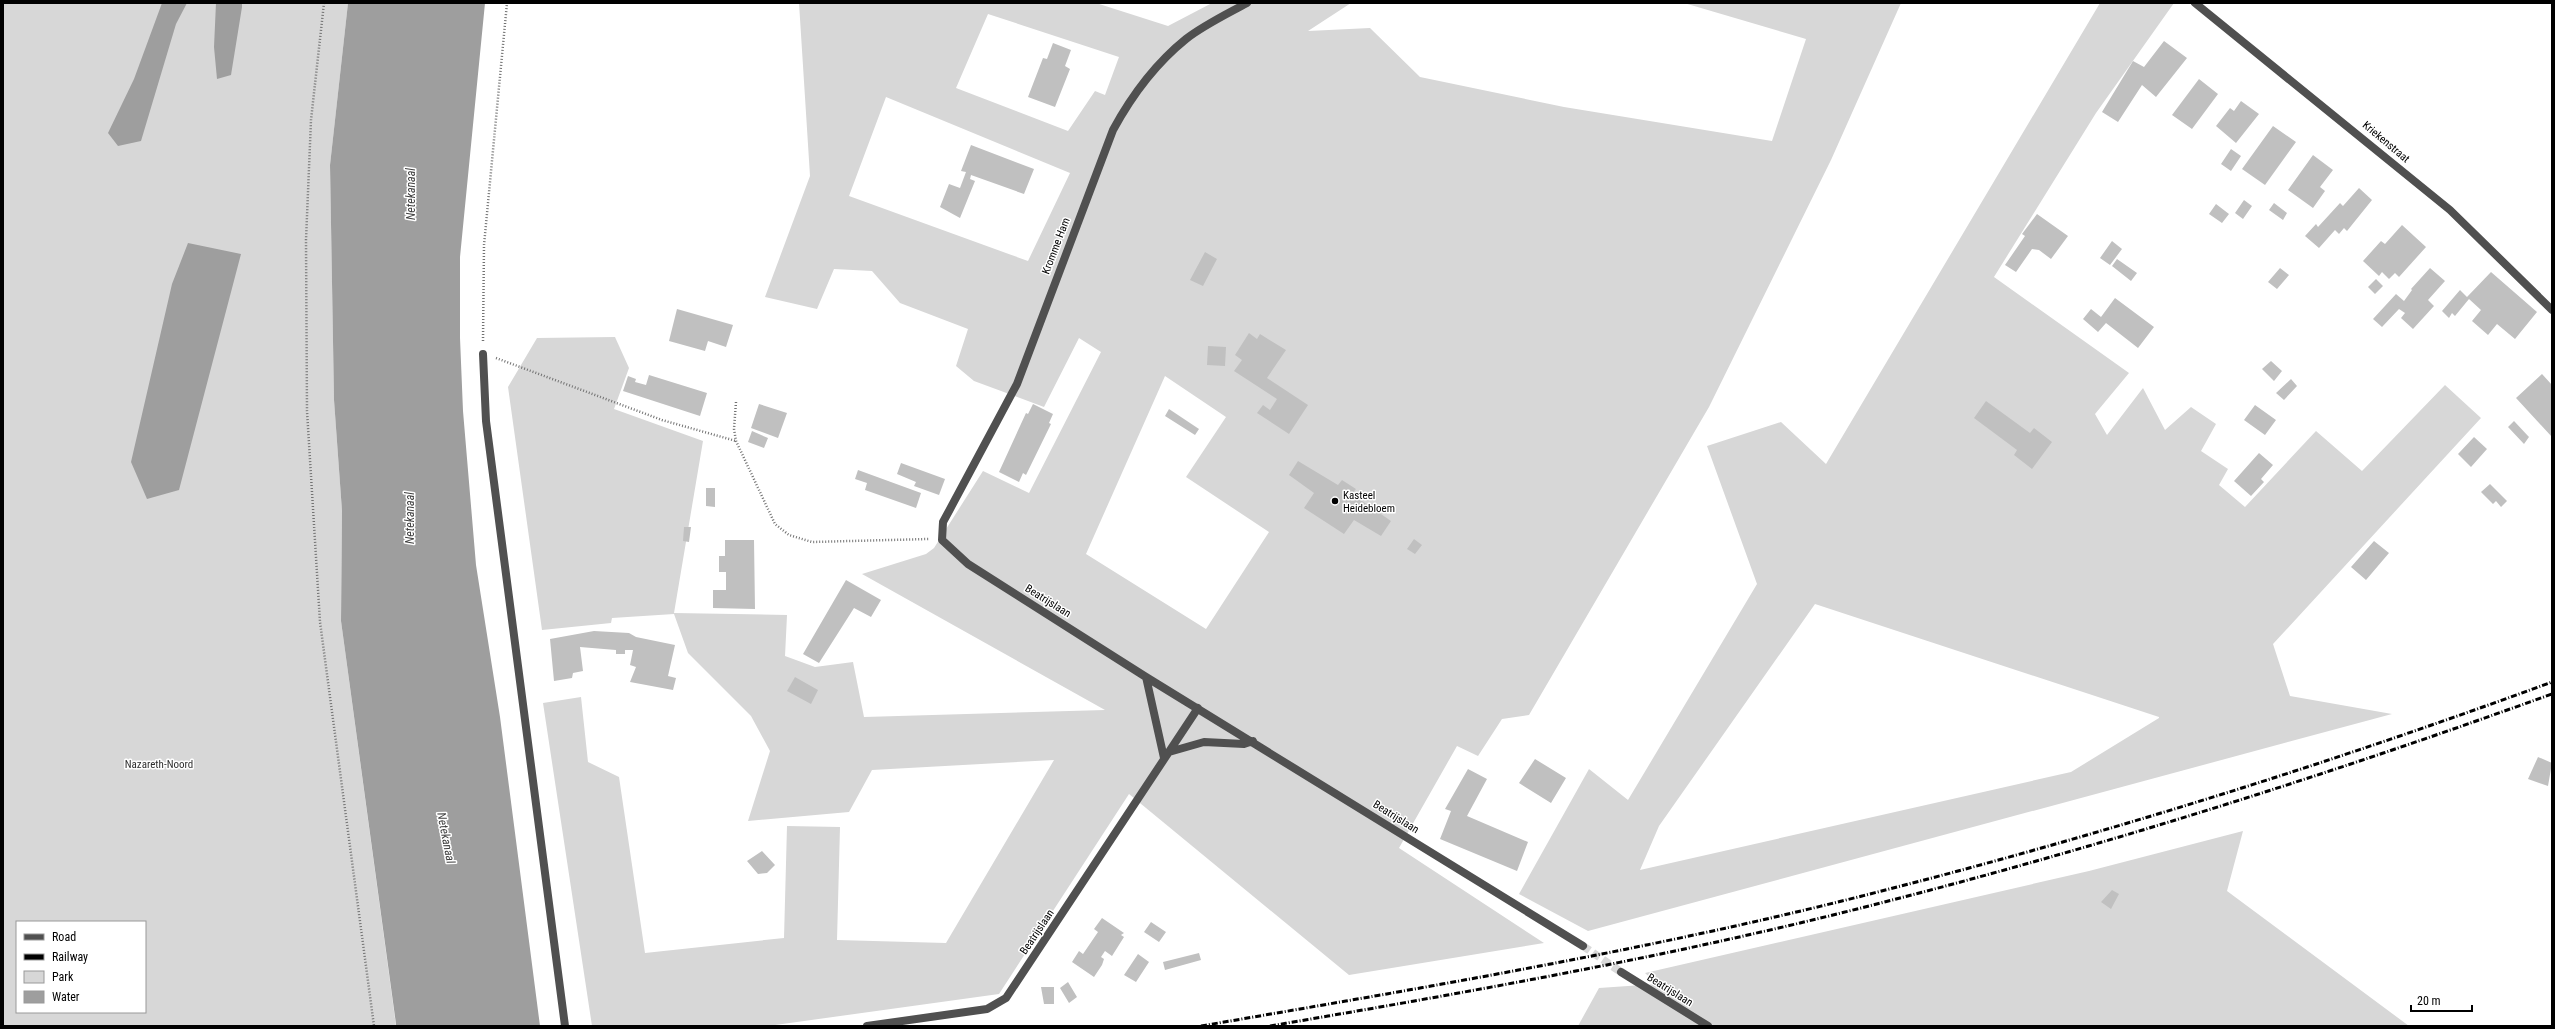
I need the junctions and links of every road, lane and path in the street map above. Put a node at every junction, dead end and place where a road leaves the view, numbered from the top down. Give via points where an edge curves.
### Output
1 (324, 3) edge
2 (507, 3) edge
3 (1247, 3) edge
4 (2194, 3) edge
5 (2552, 310) edge
6 (483, 354) junction
7 (736, 402) dead end
8 (736, 441) junction
9 (942, 540) junction
10 (1146, 677) junction
11 (1198, 708) junction
12 (1253, 741) junction
13 (1166, 755) junction
14 (1583, 946) tunnel mouth
15 (1621, 972) tunnel mouth
16 (374, 1026) edge
17 (565, 1026) edge
18 (867, 1026) edge
19 (1708, 1026) edge

1 - 16 path via 311,120 306,232 307,411 320,622
2 - 6 path via 484,245
3 - 9 street, Kromme Ham via 1187,39 1159,65 1131,99 1113,130 1017,384 943,522
4 - 5 street, Kriekenstraat via 2450,210
6 - 8 path via 662,420
6 - 17 street via 486,421
7 - 8 path
8 - 9 path via 776,524 789,536 812,542 918,538
9 - 10 street, Beatrijslaan via 968,564
10 - 11 street, Beatrijslaan
10 - 13 street
11 - 12 street, Beatrijslaan
11 - 13 street, Beatrijslaan
12 - 13 street via 1244,744 1204,742 1189,745
12 - 14 street, Beatrijslaan
13 - 18 street, Beatrijslaan via 1006,998 987,1009
15 - 19 street, Beatrijslaan

